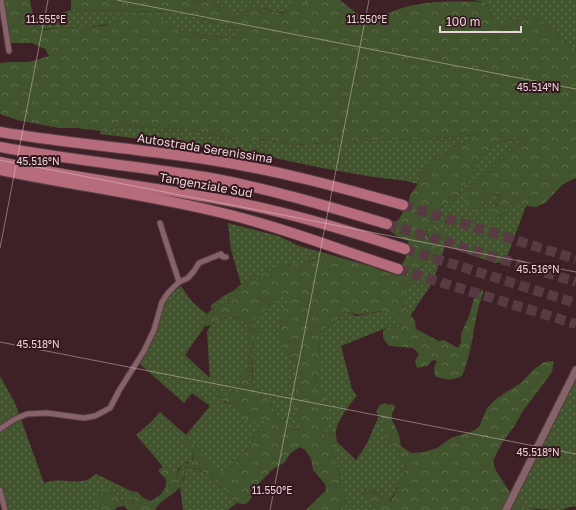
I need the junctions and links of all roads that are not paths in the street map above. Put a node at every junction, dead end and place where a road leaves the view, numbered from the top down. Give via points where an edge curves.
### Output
1 (1, 0) edge
2 (2, 15) edge
3 (9, 51) dead end
4 (0, 132) edge
5 (0, 148) edge
6 (0, 162) edge
7 (0, 170) edge
8 (403, 205) tunnel mouth
9 (160, 223) dead end
10 (388, 224) tunnel mouth
11 (405, 250) tunnel mouth
12 (226, 257) dead end
13 (398, 269) tunnel mouth
14 (179, 282) junction
15 (576, 370) edge
16 (0, 430) edge
17 (0, 490) edge
18 (5, 510) edge
19 (506, 510) edge

1 - 2 street
2 - 3 street
4 - 8 highway, Autostrada Serenissima via 252,167
5 - 10 highway via 246,185
6 - 11 highway, Tangenziale Sud via 33,170 219,199 280,212
7 - 13 highway, Tangenziale Sud via 215,211
9 - 14 street
12 - 14 street via 221,254 199,263 188,278
14 - 16 street via 162,302 154,330 144,351 110,408 95,416 84,418 47,413 27,414
15 - 19 main road
17 - 18 street

